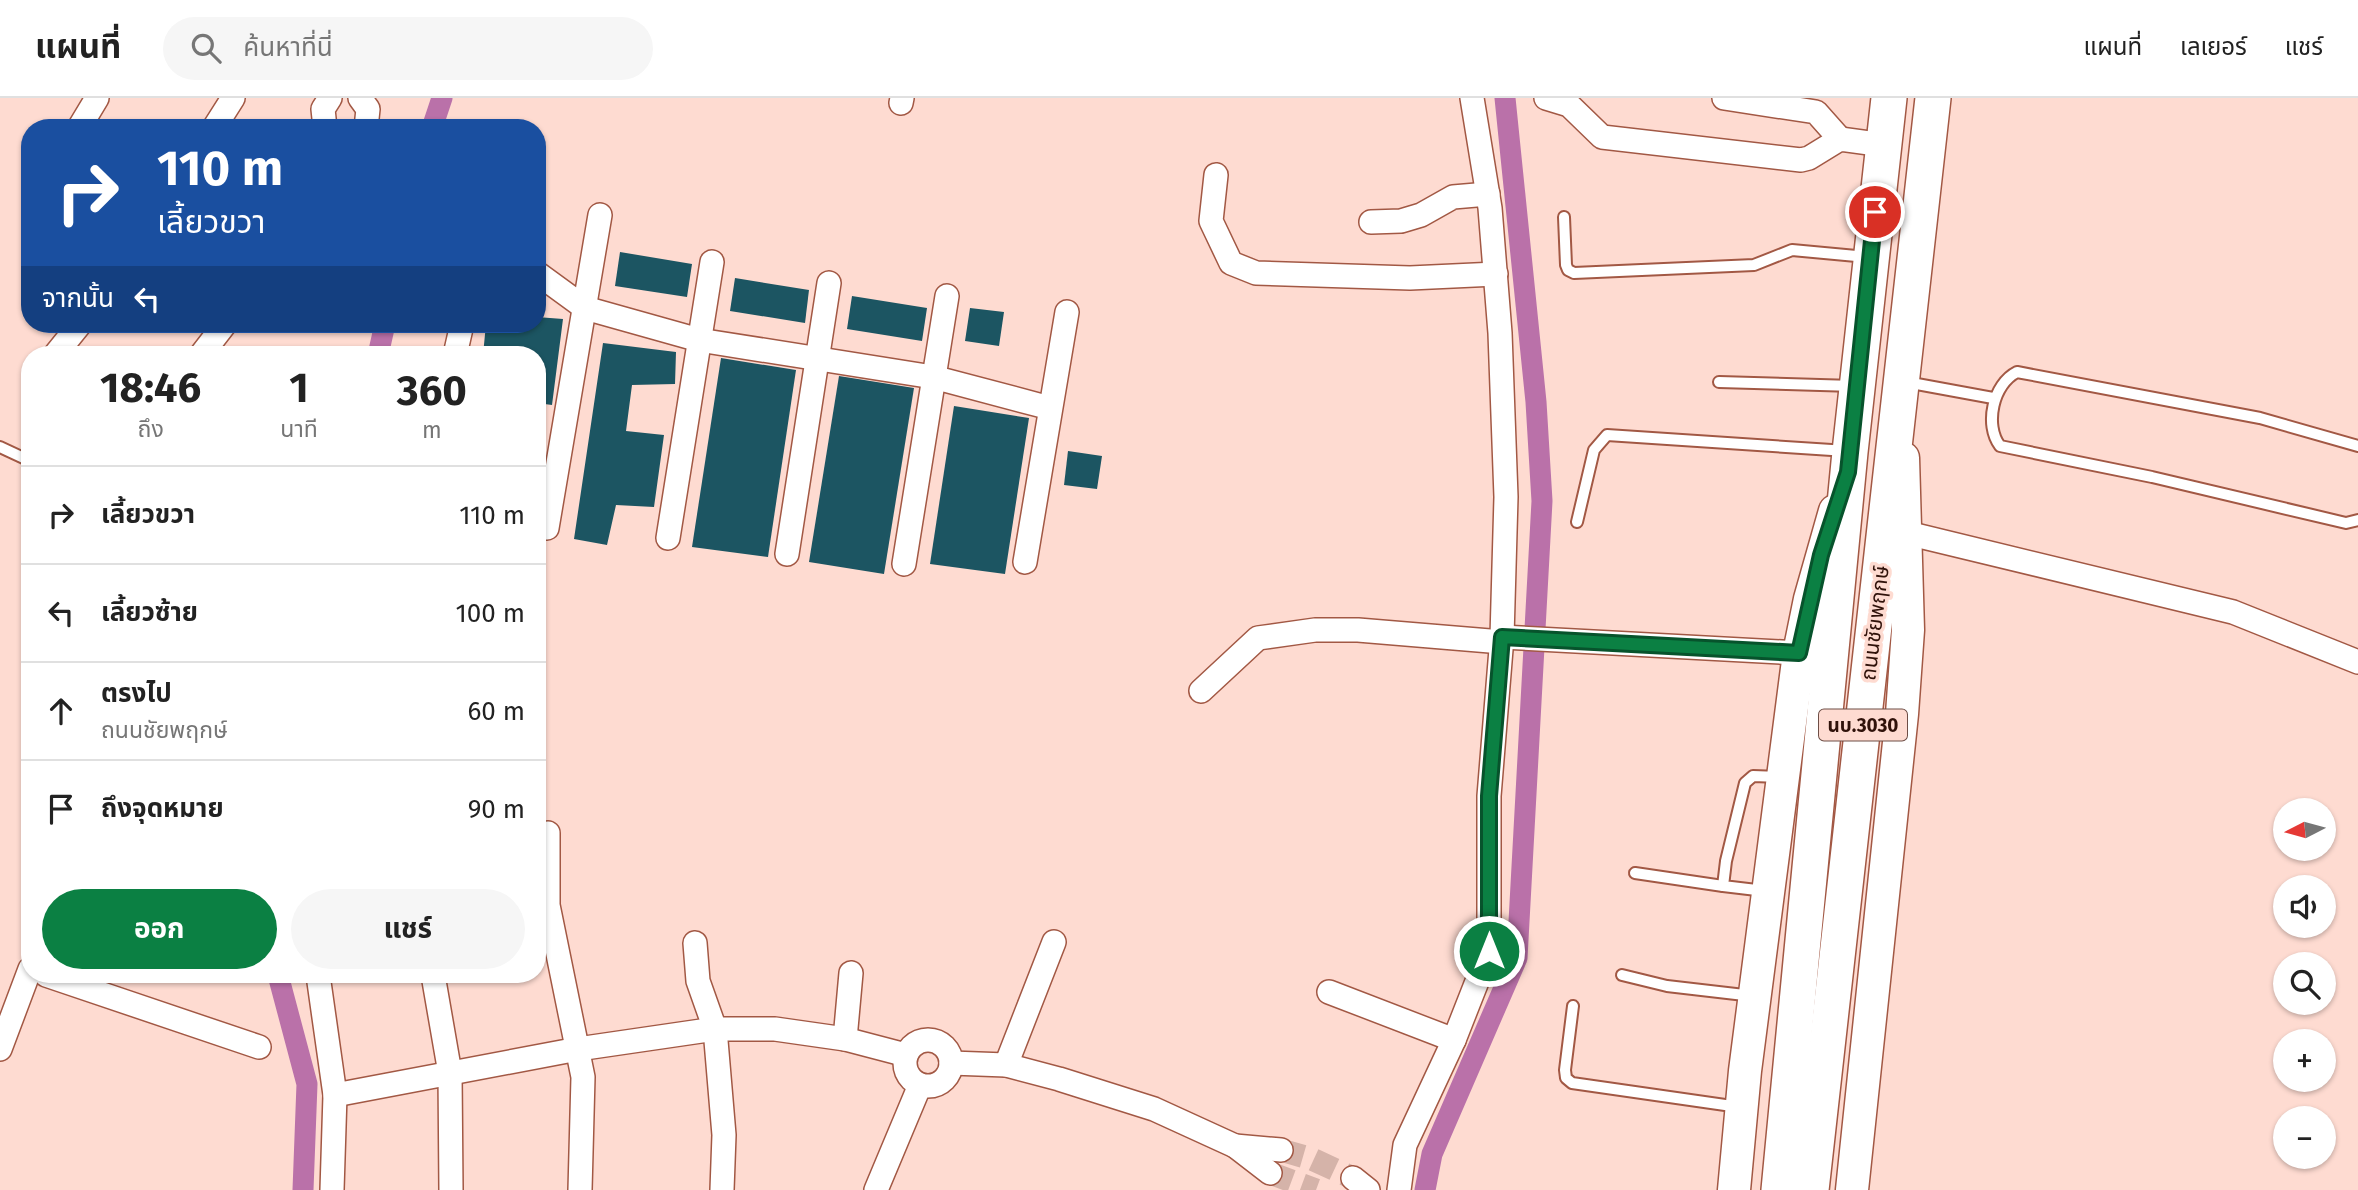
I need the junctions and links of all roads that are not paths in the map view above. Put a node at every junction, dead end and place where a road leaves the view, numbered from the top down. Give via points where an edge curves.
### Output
1 (97, 98) edge
2 (233, 98) edge
3 (1472, 98) edge
4 (1546, 98) edge
5 (1724, 98) edge
6 (1889, 98) edge
7 (1933, 98) edge
8 (326, 99) edge
9 (364, 99) edge
10 (1575, 102) edge
11 (84, 119) edge
12 (220, 119) edge
13 (322, 119) edge
14 (368, 119) edge
15 (1840, 139) junction
16 (1884, 145) junction
17 (1216, 175) dead end
18 (1488, 194) junction
19 (600, 215) dead end
20 (1564, 217) dead end
21 (1371, 222) dead end
22 (1869, 257) junction
23 (712, 262) dead end
24 (1496, 274) junction
25 (546, 279) edge
26 (829, 283) dead end
27 (947, 296) dead end
28 (585, 308) junction
29 (1067, 312) dead end
30 (699, 340) junction
31 (816, 359) junction
32 (933, 377) junction
33 (1719, 382) dead end
34 (1857, 386) junction
35 (1901, 393) junction
36 (1993, 398) junction
37 (1050, 408) junction
38 (2358, 446) edge
39 (0, 447) edge
40 (21, 457) edge
41 (1849, 462) junction
42 (2358, 520) edge
43 (1577, 523) dead end
44 (547, 528) dead end
45 (1907, 533) junction
46 (668, 538) dead end
47 (787, 554) dead end
48 (1025, 562) dead end
49 (904, 564) dead end
50 (1504, 639) junction
51 (1799, 653) junction
52 (2358, 662) edge
53 (1200, 691) dead end
54 (1781, 777) junction
55 (548, 833) dead end
56 (1635, 873) dead end
57 (1723, 886) junction
58 (1768, 892) junction
59 (1054, 942) dead end
60 (695, 943) dead end
61 (851, 973) dead end
62 (1622, 975) dead end
63 (25, 983) edge
64 (70, 983) edge
65 (319, 983) edge
66 (434, 983) edge
67 (1329, 992) dead end
68 (1756, 997) junction
69 (1573, 1006) dead end
70 (715, 1029) junction
71 (845, 1039) junction
72 (1454, 1040) junction
73 (1810, 1044) junction
74 (259, 1047) dead end
75 (0, 1049) edge
76 (578, 1049) junction
77 (906, 1055) junction
78 (951, 1062) junction
79 (1006, 1065) junction
80 (450, 1073) junction
81 (920, 1086) junction
82 (335, 1095) junction
83 (1738, 1107) junction
84 (1236, 1146) junction
85 (1281, 1150) tunnel mouth
86 (1270, 1173) tunnel mouth
87 (332, 1190) edge
88 (451, 1190) edge
89 (580, 1190) edge
90 (722, 1190) edge
91 (876, 1190) edge
92 (1399, 1190) edge
93 (1720, 1190) edge
94 (1734, 1190) edge
95 (1779, 1190) edge
96 (1811, 1190) edge
97 (1852, 1190) edge

1 - 11 street
2 - 12 street
3 - 18 street
4 - 10 street
5 - 15 street via 1816,111
6 - 16 main road, ถนนชัยพฤกษ์ / นบ.3030
7 - 35 main road, ถนนชัยพฤกษ์ / นบ.3030
8 - 13 street
9 - 14 street
10 - 15 street via 1602,137 1801,160
15 - 16 street
16 - 22 main road, ถนนชัยพฤกษ์ / นบ.3030
17 - 24 street via 1212,221 1231,263 1256,273 1410,278
18 - 21 street via 1452,197 1401,221
18 - 24 street
19 - 28 street
20 - 22 lane via 1566,264 1574,273 1754,265 1792,250
22 - 34 main road, ถนนชัยพฤกษ์ / นบ.3030
23 - 30 street
24 - 50 street via 1506,497
25 - 28 street
26 - 31 street
27 - 32 street
28 - 30 street
28 - 44 street
29 - 37 street
30 - 31 street
30 - 46 street
31 - 32 street
31 - 47 street
32 - 37 street
32 - 49 street
33 - 34 lane
34 - 41 main road, ถนนชัยพฤกษ์ / นบ.3030
35 - 36 lane
35 - 45 main road
35 - 73 main road, ถนนชัยพฤกษ์ / นบ.3030
36 - 38 lane via 2008,376 2017,372 2260,418
36 - 42 lane via 2000,446 2346,523
37 - 48 street
39 - 40 lane
41 - 43 lane via 1607,435 1594,450
41 - 51 main road via 1821,555
41 - 73 main road, ถนนชัยพฤกษ์ / นบ.3030
45 - 52 street via 2233,612
45 - 97 main road via 1908,630 1902,714
50 - 51 street
50 - 53 street via 1359,630 1258,638
50 - 72 street via 1489,796 1489,951
51 - 54 main road
54 - 57 lane via 1753,776 1745,783
54 - 58 main road
55 - 76 street via 548,905
56 - 57 lane
57 - 58 lane
58 - 68 main road
59 - 79 street
60 - 70 street via 698,981
61 - 71 street
62 - 68 lane via 1667,986
63 - 75 street
64 - 74 street
65 - 82 street
66 - 80 street
67 - 72 street
68 - 83 main road
69 - 83 lane via 1565,1070 1572,1083
70 - 71 street via 775,1029
70 - 76 street
70 - 90 street via 724,1135
71 - 77 street
72 - 92 street via 1405,1145
73 - 95 main road, ถนนชัยพฤกษ์ / นบ.3030
73 - 96 main road, ถนนชัยพฤกษ์ / นบ.3030
76 - 80 street
76 - 89 street via 583,1077
77 - 78 street via 916,1043 931,1040 945,1048
77 - 81 street via 905,1070
78 - 79 street
78 - 81 street via 942,1083
79 - 84 street via 1154,1109
80 - 82 street
80 - 88 street
81 - 91 street
82 - 87 street
83 - 93 street
83 - 94 main road
84 - 85 street
84 - 86 street

